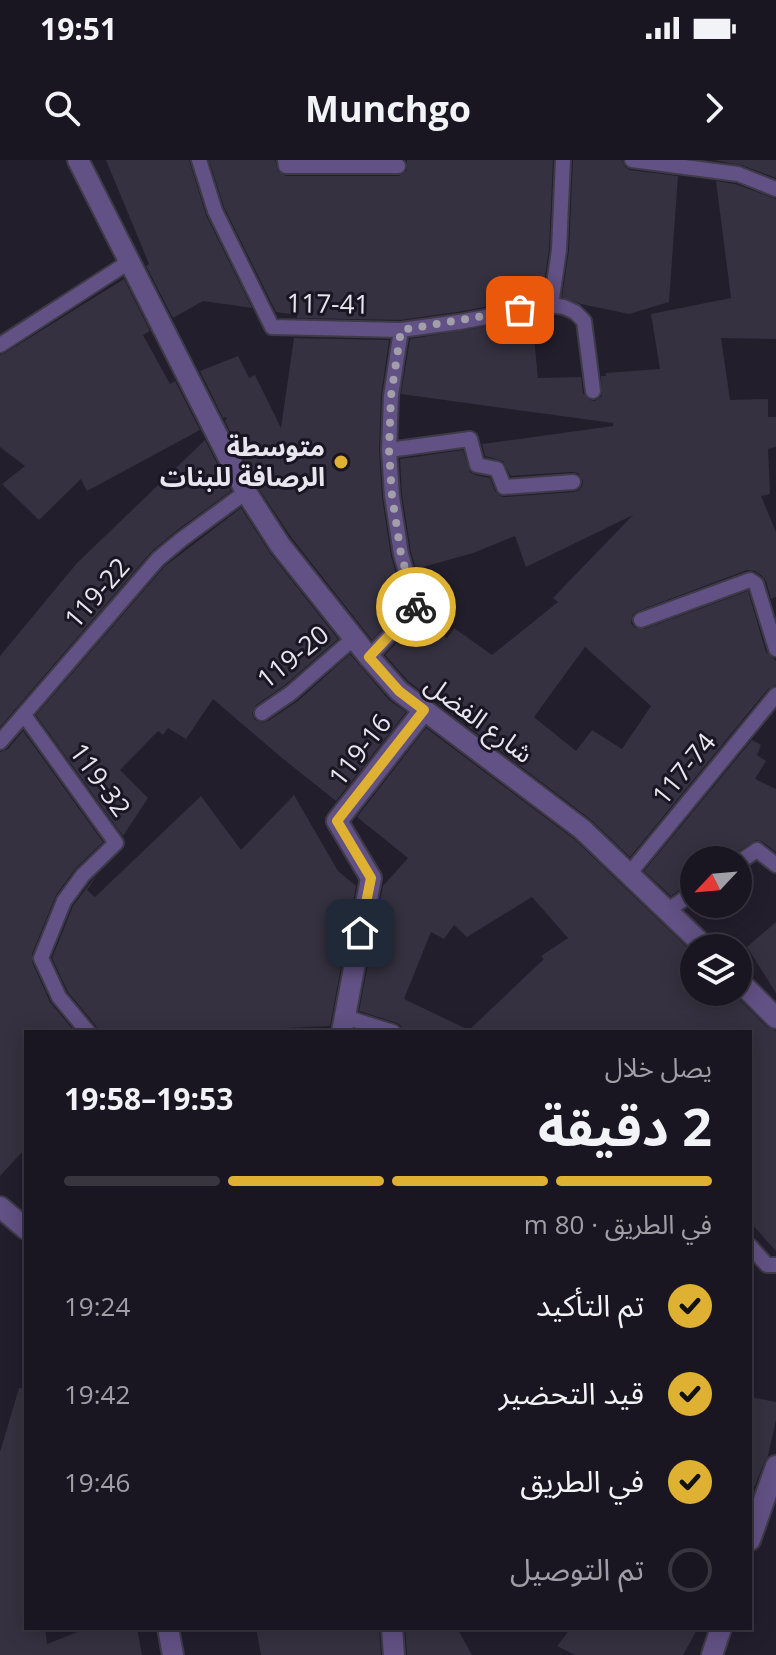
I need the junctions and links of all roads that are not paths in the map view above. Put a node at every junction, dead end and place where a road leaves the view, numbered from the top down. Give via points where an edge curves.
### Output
1 (78, 160) edge
2 (199, 160) edge
3 (285, 160) edge
4 (563, 160) edge
5 (632, 160) edge
6 (398, 166) dead end
7 (739, 167) edge
8 (776, 189) edge
9 (129, 262) junction
10 (551, 305) junction
11 (401, 330) junction
12 (0, 345) edge
13 (593, 391) dead end
14 (389, 450) junction
15 (573, 482) dead end
16 (246, 492) junction
17 (641, 620) dead end
18 (354, 638) junction
19 (776, 649) edge
20 (369, 657) junction
21 (776, 695) edge
22 (424, 710) junction
23 (262, 713) dead end
24 (24, 715) junction
25 (0, 742) edge
26 (752, 853) edge
27 (776, 865) edge
28 (629, 874) junction
29 (680, 902) edge
30 (668, 910) junction
31 (692, 934) edge
32 (752, 994) edge
33 (776, 1018) edge
34 (343, 1024) edge
35 (86, 1030) edge
36 (380, 1030) edge
37 (0, 1207) edge
38 (24, 1227) edge
39 (752, 1248) edge
40 (776, 1265) edge
41 (776, 1466) edge
42 (752, 1534) edge
43 (168, 1630) edge
44 (392, 1630) edge
45 (720, 1630) edge
46 (173, 1655) edge
47 (394, 1655) edge
48 (712, 1655) edge

1 - 9 street, شارع الفضل
2 - 11 lane, 117-41 via 215,211 272,327
3 - 6 lane via 286,166
4 - 10 lane
5 - 7 lane
7 - 8 lane
9 - 12 lane
9 - 16 street, شارع الفضل
10 - 11 lane, 117-41
10 - 13 lane via 575,312 584,321
11 - 14 lane
14 - 15 lane via 470,439 477,465 497,469 504,487
14 - 20 lane via 401,554 416,607
16 - 18 street, شارع الفضل via 280,545
16 - 24 lane, 119-22 via 158,559
17 - 19 lane via 750,580 756,584
18 - 20 street, شارع الفضل
18 - 23 lane, 119-20
20 - 22 street, شارع الفضل
21 - 28 lane, 117-74
22 - 28 street, شارع الفضل via 582,829
22 - 34 street, 119-16 via 337,821 371,878
24 - 25 lane, 119-22
24 - 35 lane, 119-32 via 116,843 64,901 41,958 59,997
26 - 27 lane via 757,850
28 - 30 street, شارع الفضل
29 - 30 lane
30 - 31 street, شارع الفضل
32 - 33 street
34 - 36 lane
37 - 38 street
39 - 40 lane via 767,1265
41 - 42 street
43 - 46 street
44 - 47 street
45 - 48 street

